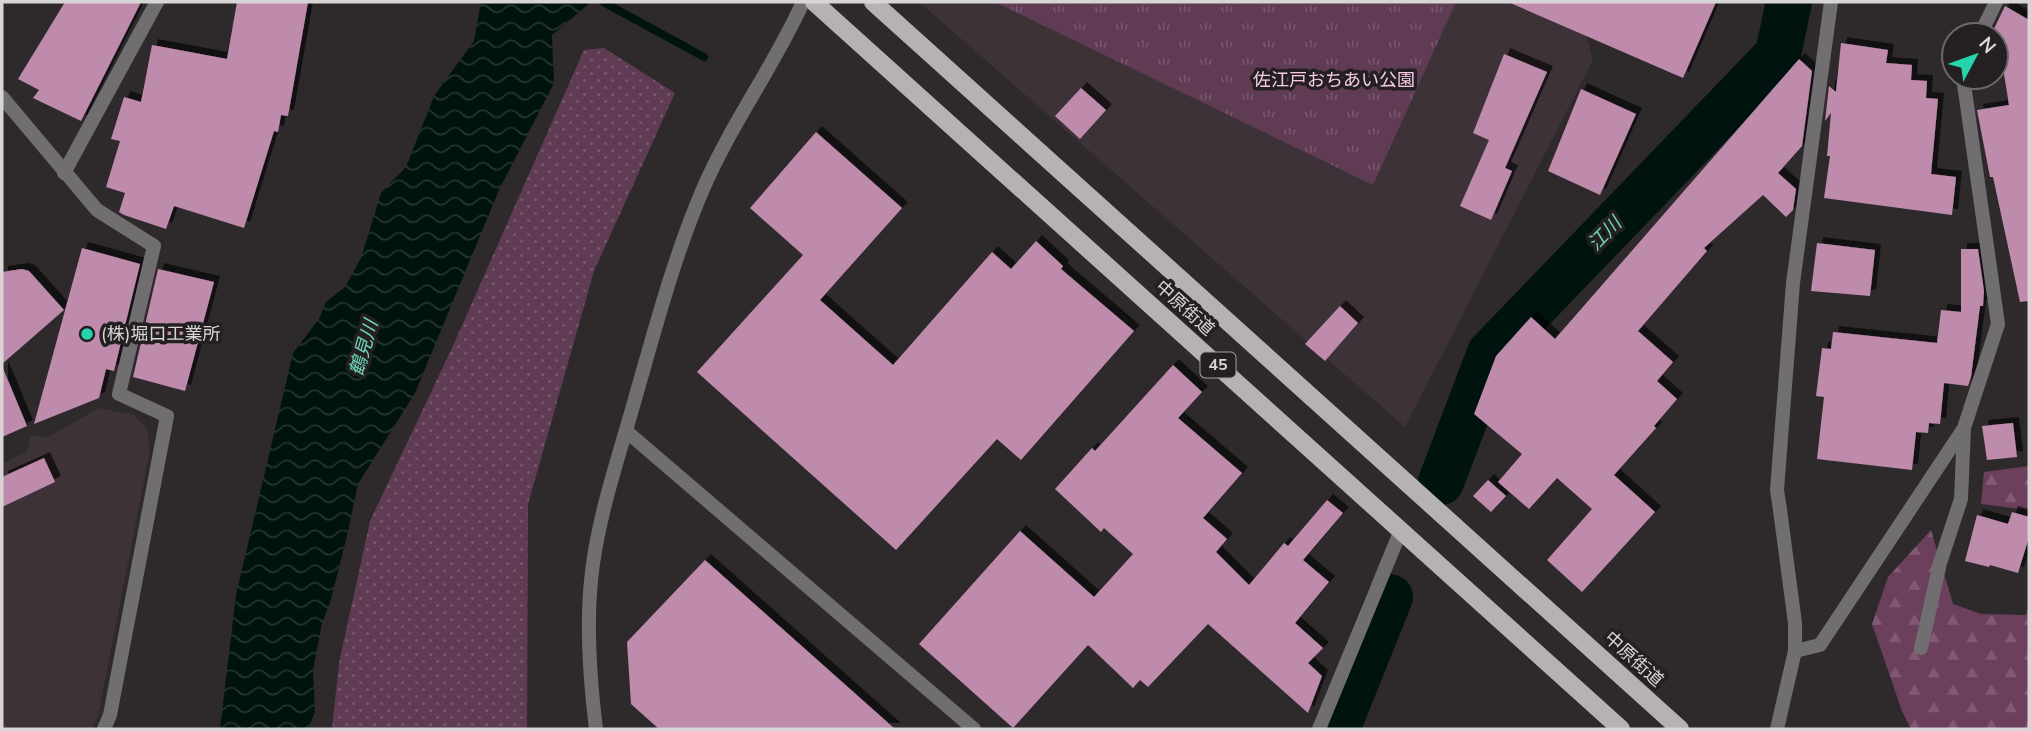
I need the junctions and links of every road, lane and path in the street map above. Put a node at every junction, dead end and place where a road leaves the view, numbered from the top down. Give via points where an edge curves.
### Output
1 (803, 2) edge
2 (814, 2) edge
3 (873, 2) edge
4 (1831, 2) edge
5 (1996, 2) edge
6 (1987, 21) edge
7 (1965, 91) edge
8 (2, 97) edge
9 (65, 173) junction
10 (1964, 428) junction
11 (626, 431) junction
12 (1401, 530) junction
13 (1921, 648) dead end
14 (1795, 651) junction
15 (104, 729) edge
16 (596, 729) edge
17 (974, 729) edge
18 (1319, 729) edge
19 (1622, 729) edge
20 (1680, 729) edge
21 (1777, 729) edge

1 - 11 street via 703,189 677,254
2 - 12 main road, 中原街道 / 45
3 - 20 main road, 中原街道 / 45
4 - 14 street via 1793,283 1777,489
5 - 6 street
7 - 10 street via 1998,324
8 - 9 street
9 - 9 street via 84,136 156,2
9 - 15 street via 97,210 154,246 119,394 167,416
10 - 13 street via 1961,499 1940,563
10 - 14 street via 1819,645
11 - 16 street via 591,578 589,652
11 - 17 street
12 - 18 street
12 - 19 main road, 中原街道 / 45
14 - 21 street

